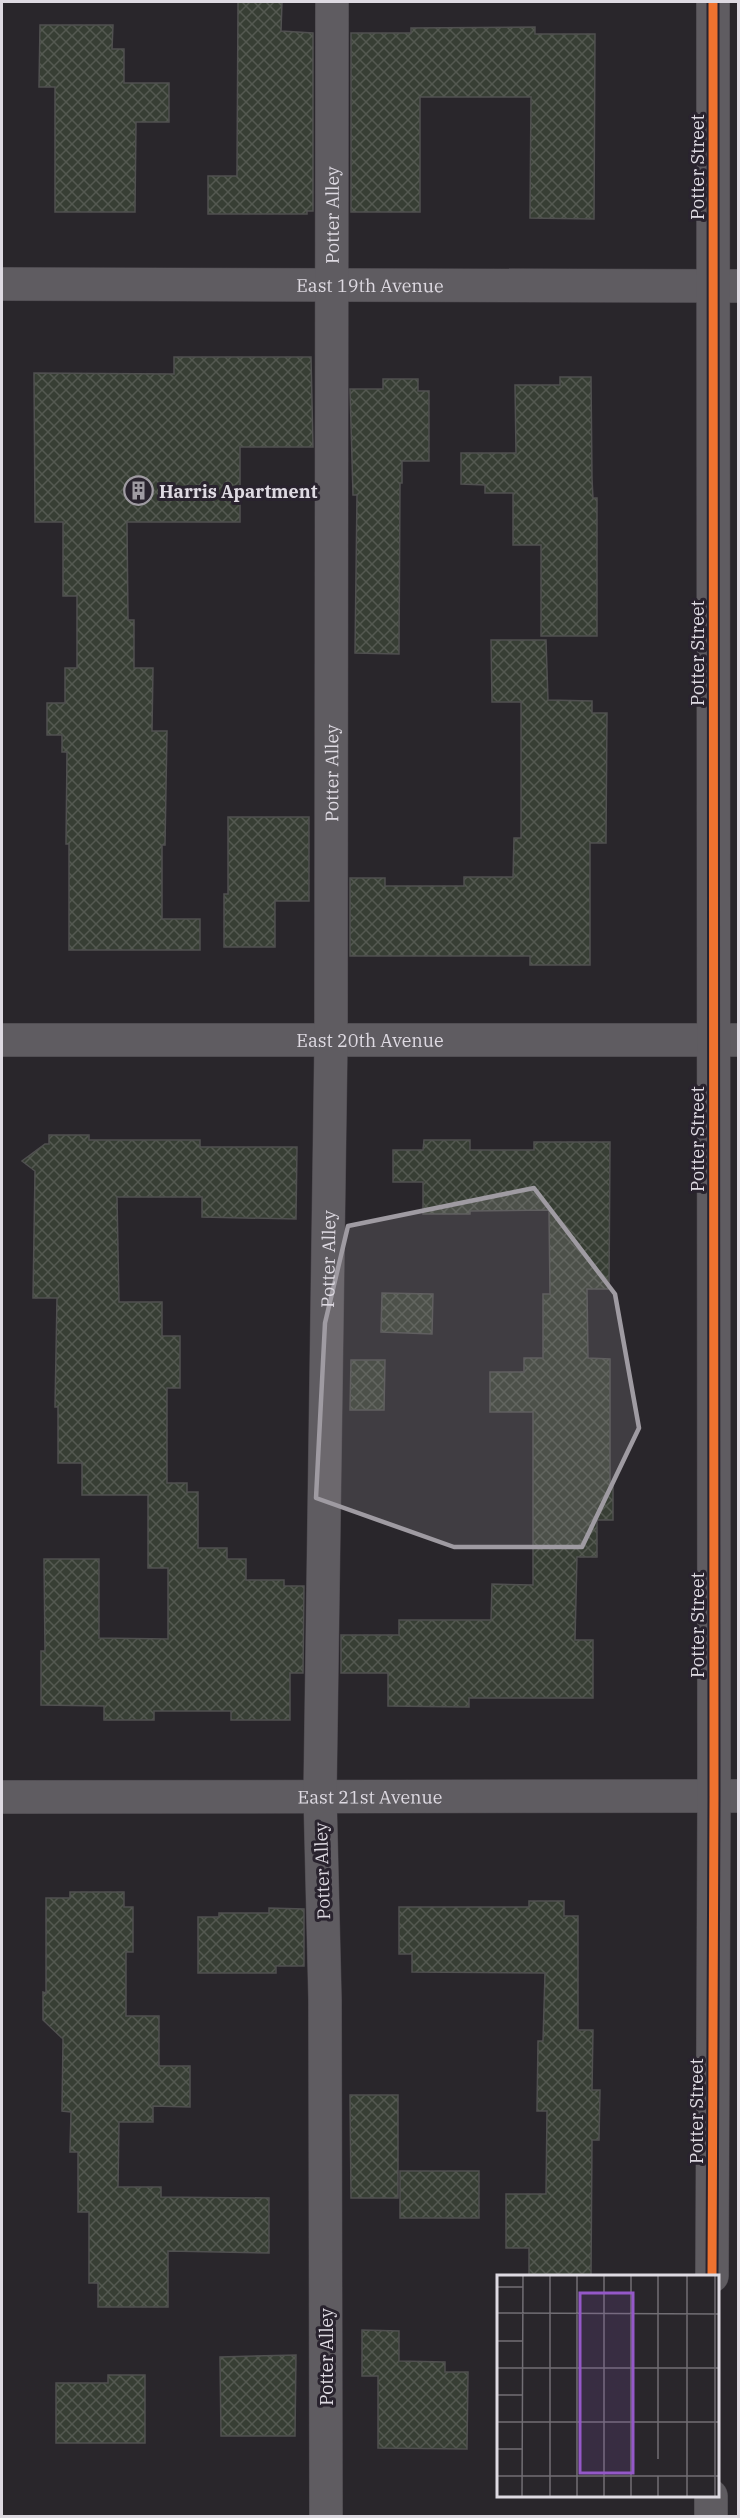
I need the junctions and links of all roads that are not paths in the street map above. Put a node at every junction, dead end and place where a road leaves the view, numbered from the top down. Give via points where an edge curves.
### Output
1 (332, 2) edge
2 (713, 2) edge
3 (2, 284) edge
4 (332, 284) junction
5 (726, 286) edge
6 (2, 1040) edge
7 (331, 1040) junction
8 (726, 1040) edge
9 (320, 1795) junction
10 (726, 1796) edge
11 (2, 1797) edge
12 (712, 2275) edge
13 (711, 2497) edge
14 (326, 2517) edge
15 (711, 2517) edge

1 - 4 street, Potter Alley
2 - 5 street, Potter Street
3 - 4 street, East 19th Avenue
4 - 5 street, East 19th Avenue
4 - 7 street, Potter Alley
5 - 8 street, Potter Street
6 - 7 street, East 20th Avenue
7 - 8 street, East 20th Avenue
7 - 9 street, Potter Alley
8 - 10 street, Potter Street
9 - 10 street, East 21st Avenue
9 - 11 street, East 21st Avenue
9 - 14 street, Potter Alley via 325,2000
10 - 12 street, Potter Street
13 - 15 street

